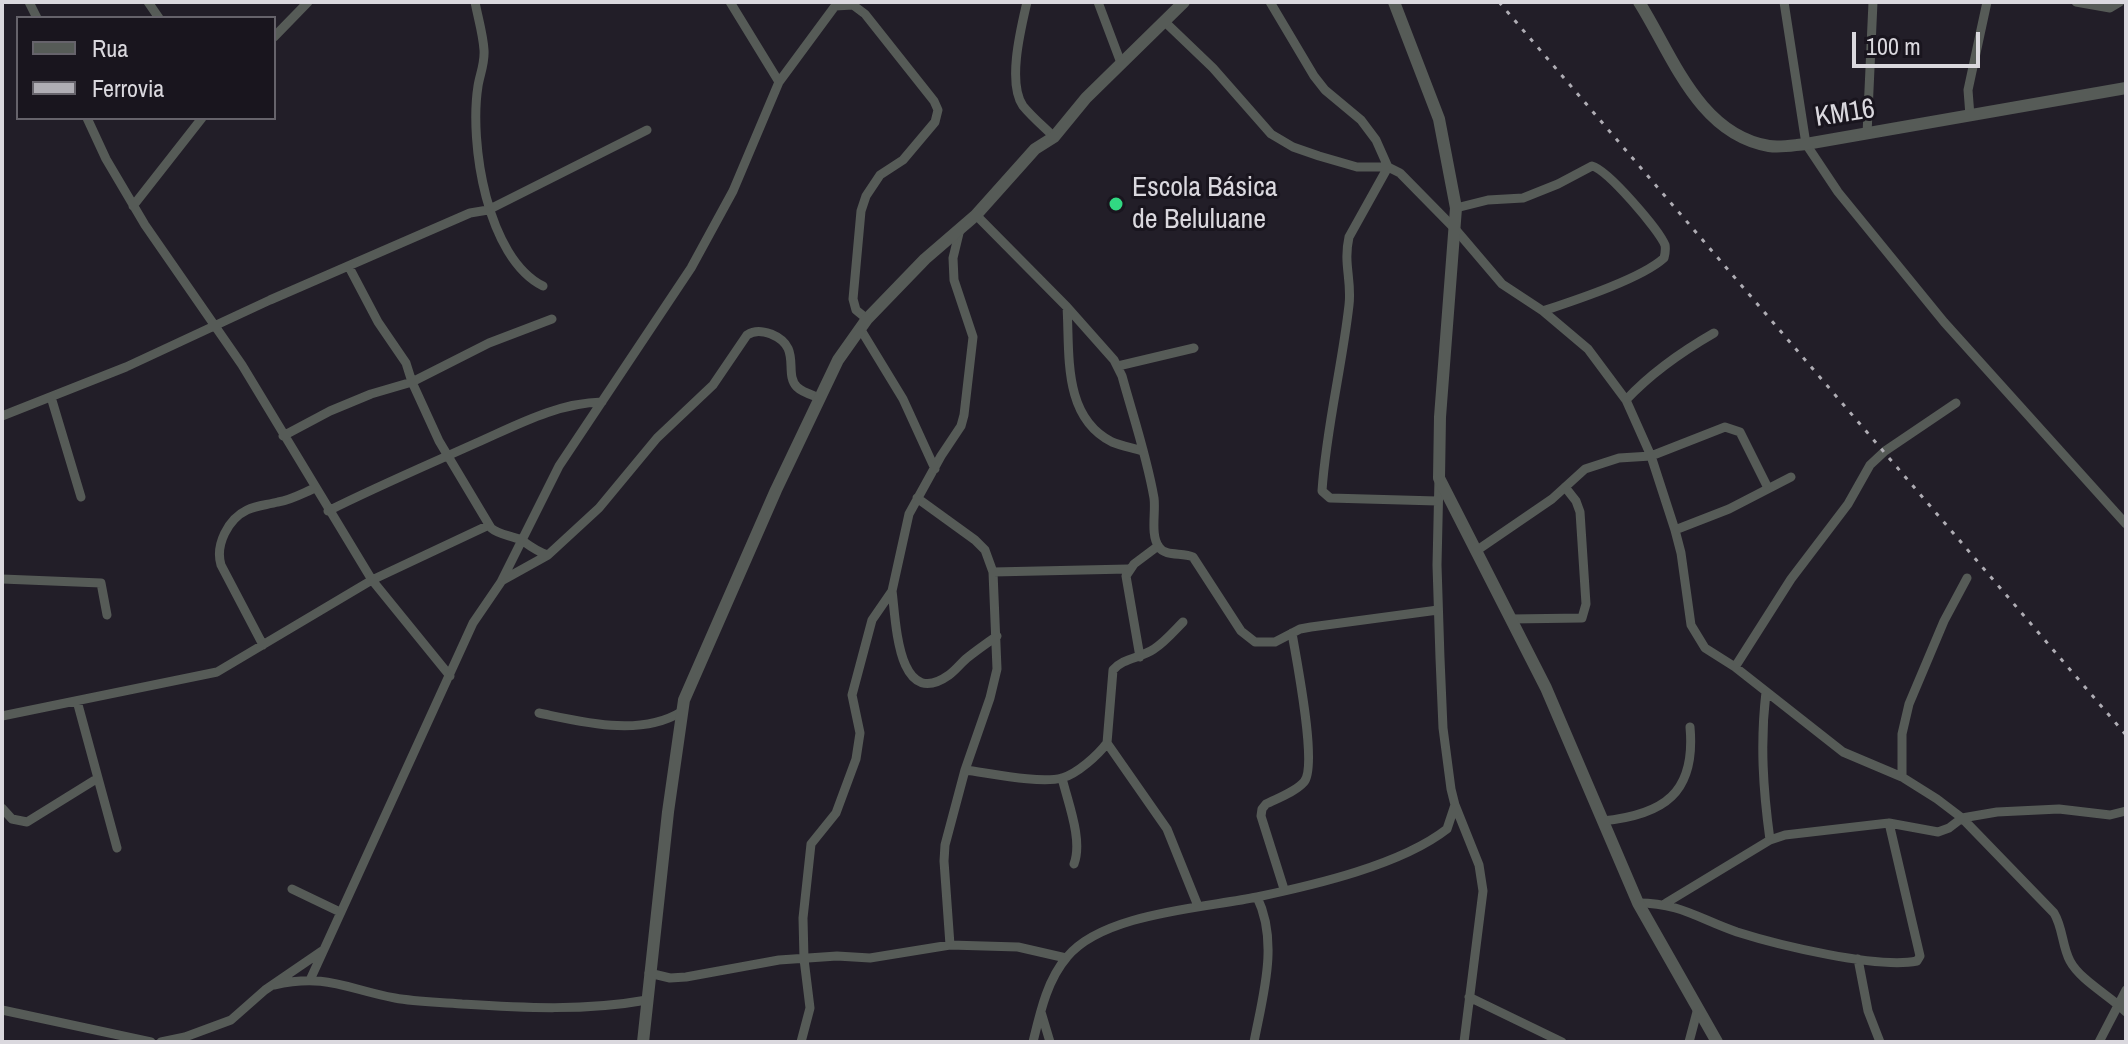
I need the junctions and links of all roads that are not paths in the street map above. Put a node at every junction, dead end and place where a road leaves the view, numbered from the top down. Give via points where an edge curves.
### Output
1 (308, 2) edge
2 (475, 2) edge
3 (730, 2) edge
4 (1027, 2) edge
5 (1098, 2) edge
6 (1184, 2) edge
7 (1270, 2) edge
8 (1394, 2) edge
9 (1639, 2) edge
10 (1784, 2) edge
11 (1873, 2) edge
12 (1987, 2) edge
13 (2076, 2) edge
14 (2120, 2) edge
15 (836, 4) edge
16 (1165, 22) junction
17 (276, 35) edge
18 (1121, 63) junction
19 (779, 82) junction
20 (2126, 88) edge
21 (1970, 116) junction
22 (88, 120) edge
23 (200, 120) edge
24 (647, 130) dead end
25 (1867, 134) junction
26 (1054, 137) junction
27 (1806, 144) junction
28 (1388, 167) junction
29 (133, 206) junction
30 (1456, 208) junction
31 (488, 210) junction
32 (976, 215) junction
33 (961, 226) junction
34 (1456, 230) junction
35 (349, 267) junction
36 (543, 286) dead end
37 (1067, 307) junction
38 (1543, 311) junction
39 (552, 319) dead end
40 (864, 324) junction
41 (216, 325) junction
42 (1714, 333) dead end
43 (1194, 348) dead end
44 (1118, 366) junction
45 (412, 382) junction
46 (51, 397) junction
47 (820, 398) junction
48 (1626, 400) junction
49 (602, 402) junction
50 (1956, 403) dead end
51 (2, 416) edge
52 (283, 436) junction
53 (1142, 451) junction
54 (449, 455) junction
55 (1651, 456) junction
56 (935, 469) junction
57 (1791, 477) dead end
58 (1439, 478) junction
59 (1565, 487) junction
60 (315, 488) junction
61 (1768, 488) junction
62 (81, 497) dead end
63 (917, 498) junction
64 (1437, 501) junction
65 (328, 511) junction
66 (2126, 524) edge
67 (489, 525) junction
68 (1675, 530) junction
69 (521, 540) junction
70 (1158, 546) junction
71 (1476, 551) junction
72 (548, 555) junction
73 (1128, 569) junction
74 (993, 572) junction
75 (1967, 578) dead end
76 (2, 579) edge
77 (372, 580) junction
78 (501, 582) junction
79 (892, 591) junction
80 (1438, 610) junction
81 (107, 615) dead end
82 (1511, 619) junction
83 (1183, 622) dead end
84 (1292, 633) junction
85 (997, 636) junction
86 (263, 645) junction
87 (1140, 657) junction
88 (1735, 667) junction
89 (450, 676) junction
90 (1766, 692) junction
91 (77, 701) junction
92 (681, 712) junction
93 (539, 713) dead end
94 (2, 716) edge
95 (1690, 727) dead end
96 (1107, 743) junction
97 (965, 770) junction
98 (1902, 777) junction
99 (98, 778) junction
100 (1062, 778) junction
101 (1455, 805) junction
102 (2, 808) edge
103 (2126, 811) edge
104 (1962, 818) junction
105 (1602, 821) junction
106 (1889, 823) junction
107 (1770, 840) junction
108 (117, 848) dead end
109 (1074, 864) dead end
110 (292, 889) dead end
111 (1284, 889) junction
112 (1257, 897) junction
113 (1638, 903) junction
114 (1666, 903) junction
115 (1198, 906) junction
116 (340, 912) junction
117 (950, 945) junction
118 (324, 950) junction
119 (1066, 958) junction
120 (804, 959) junction
121 (1858, 959) junction
122 (649, 973) junction
123 (310, 980) junction
124 (274, 985) junction
125 (2126, 990) edge
126 (1469, 997) junction
127 (647, 1000) junction
128 (2117, 1003) junction
129 (1698, 1008) junction
130 (2, 1010) edge
131 (2126, 1012) edge
132 (1044, 1035) edge
133 (151, 1042) edge
134 (161, 1042) edge
135 (643, 1042) edge
136 (801, 1042) edge
137 (1033, 1042) edge
138 (1254, 1042) edge
139 (1464, 1042) edge
140 (1562, 1042) edge
141 (1689, 1042) edge
142 (1717, 1042) edge
143 (1880, 1042) edge
144 (2099, 1042) edge

1 - 17 street
2 - 31 street via 484,52 478,86 479,152
3 - 19 street
4 - 26 street via 1018,41 1017,91 1023,106
5 - 18 street
6 - 16 street
7 - 28 street via 1314,76 1361,120
8 - 30 street via 1439,119
9 - 27 street, KM16 via 1693,93 1717,119 1769,146
10 - 27 street
11 - 25 street
12 - 21 street via 1968,90
13 - 14 street via 2110,8
15 - 19 street
15 - 40 street via 853,5 865,14 938,110 935,122 903,160 880,175 866,196 853,299
16 - 18 street
16 - 28 street via 1271,134 1293,147 1357,167
18 - 26 street
19 - 49 street via 733,191 691,268
20 - 21 street, KM16
21 - 25 street, KM16
22 - 29 street
23 - 29 street
24 - 31 street
25 - 27 street, KM16
26 - 32 street via 1035,149
27 - 66 street via 1838,192 1944,322
28 - 34 street via 1409,181
28 - 64 street via 1349,237 1349,304 1322,491 1330,498
29 - 41 street
30 - 34 street
30 - 38 street via 1531,196 1592,166 1619,185 1664,243 1664,258
31 - 35 street via 470,213
31 - 36 street via 524,274
32 - 33 street
32 - 37 street
33 - 40 street
33 - 56 street via 954,280 970,322 972,359 961,426
34 - 38 street via 1502,284
34 - 58 street
35 - 41 street
35 - 45 street
37 - 44 street
37 - 53 street via 1076,400 1096,430
38 - 48 street via 1588,349
39 - 45 street
40 - 47 street
40 - 56 street
41 - 46 street
41 - 52 street
42 - 48 street via 1648,377
43 - 44 street
44 - 53 street
45 - 52 street via 330,411
45 - 54 street
46 - 51 street
46 - 62 street
47 - 72 street via 796,386 790,353 780,338 754,331 747,335 713,385
47 - 92 street
48 - 55 street
49 - 54 street via 571,404
49 - 69 street via 559,466
50 - 88 street via 1870,465
52 - 60 street
53 - 70 street via 1154,495
54 - 65 street
54 - 67 street
55 - 59 street via 1601,462
55 - 61 street via 1729,427 1740,432
55 - 68 street
56 - 63 street
57 - 61 street
58 - 64 street
58 - 71 street
59 - 71 street
59 - 82 street via 1580,512 1586,604 1582,618
60 - 65 street
60 - 86 street via 249,508 221,540 221,565
61 - 68 street
63 - 74 street via 975,540
63 - 79 street via 905,527
64 - 80 street
65 - 77 street
67 - 69 street
67 - 77 street
68 - 88 street via 1691,625 1705,648
69 - 72 street
69 - 78 street
70 - 73 street
70 - 84 street via 1193,557 1241,631 1255,642 1275,642
71 - 82 street
72 - 78 street
73 - 74 street
73 - 87 street
74 - 85 street
75 - 98 street via 1909,704 1902,734
76 - 81 street via 101,583
77 - 86 street
77 - 89 street
78 - 89 street via 473,623
79 - 85 street via 901,655 916,681 940,680
79 - 120 street via 872,620 852,695 860,733 843,800 811,844
80 - 84 street
80 - 101 street via 1443,728
82 - 105 street
83 - 87 street
84 - 111 street via 1308,775 1301,785 1266,804 1261,816
85 - 97 street via 994,684
86 - 91 street via 217,672
87 - 96 street via 1113,670
88 - 90 street
89 - 116 street
90 - 98 street via 1843,752
90 - 107 street via 1761,735
91 - 94 street
91 - 99 street
92 - 93 street via 659,722 619,725
92 - 122 street
95 - 105 street via 1691,760 1682,787 1637,815
96 - 100 street
96 - 115 street via 1167,829
97 - 100 street
97 - 117 street via 945,845
98 - 104 street
99 - 102 street via 27,822 12,819
99 - 108 street
100 - 109 street via 1075,834
101 - 111 street via 1447,829 1398,856
101 - 126 street via 1479,865 1483,891
103 - 104 street via 2110,815 2059,809
104 - 106 street via 1938,832
104 - 128 street via 2054,913 2077,970
105 - 113 street
106 - 107 street
106 - 121 street via 1920,956 1904,964
107 - 114 street
110 - 116 street
111 - 112 street
112 - 115 street
112 - 138 street via 1267,925 1268,953
113 - 114 street
113 - 129 street
114 - 121 street via 1739,932
115 - 119 street via 1108,930
116 - 118 street
117 - 119 street via 1018,947
117 - 120 street via 870,958
118 - 123 street
118 - 124 street
119 - 132 street via 1041,1012
120 - 122 street via 738,965 686,977
120 - 136 street via 810,1008
121 - 143 street
122 - 127 street
123 - 124 street
123 - 127 street via 394,998 479,1005 582,1007
124 - 134 street via 221,1025
125 - 128 street
126 - 139 street
126 - 140 street
127 - 135 street
128 - 131 street
128 - 144 street
129 - 141 street
129 - 142 street
130 - 133 street
132 - 137 street

